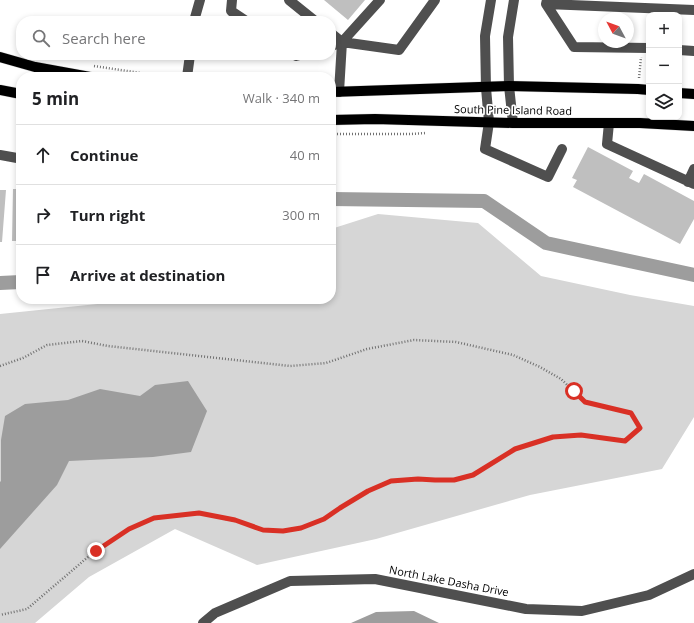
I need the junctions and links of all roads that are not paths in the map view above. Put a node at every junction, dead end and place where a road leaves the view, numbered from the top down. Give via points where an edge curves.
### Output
1 (200, 0) edge
2 (232, 0) edge
3 (289, 0) edge
4 (380, 0) edge
5 (435, 0) edge
6 (491, 0) edge
7 (514, 0) edge
8 (546, 2) edge
9 (694, 10) edge
10 (195, 16) edge
11 (240, 16) edge
12 (310, 16) edge
13 (336, 37) edge
14 (342, 42) junction
15 (336, 44) edge
16 (646, 48) edge
17 (682, 50) edge
18 (694, 51) edge
19 (0, 57) edge
20 (189, 60) edge
21 (62, 72) edge
22 (188, 72) edge
23 (336, 85) edge
24 (509, 86) junction
25 (486, 88) junction
26 (0, 90) edge
27 (646, 90) edge
28 (336, 92) edge
29 (682, 92) edge
30 (16, 93) edge
31 (694, 94) edge
32 (336, 120) edge
33 (489, 122) junction
34 (512, 123) junction
35 (608, 123) junction
36 (694, 126) edge
37 (562, 149) dead end
38 (0, 155) edge
39 (16, 158) edge
40 (694, 169) edge
41 (691, 183) edge
42 (694, 574) edge
43 (203, 623) edge

1 - 10 street
2 - 11 street via 232,10
3 - 12 street
4 - 14 street
5 - 14 street via 399,50
6 - 25 street via 485,36
7 - 24 street via 508,37
8 - 9 street
8 - 16 street via 574,47
13 - 14 street
14 - 15 street
14 - 23 street
17 - 18 street
19 - 21 main road
20 - 22 street
24 - 25 main road, South Pine Island Road
24 - 27 main road, South Pine Island Road
24 - 34 street
25 - 28 main road, South Pine Island Road
25 - 33 street
26 - 30 main road
29 - 31 main road
32 - 33 main road, South Pine Island Road
33 - 34 main road, South Pine Island Road
33 - 37 street via 485,149 548,177
34 - 35 main road, South Pine Island Road
35 - 36 main road, South Pine Island Road
35 - 41 street via 607,144
38 - 39 street
40 - 41 street
42 - 43 street, North Lake Dasha Drive via 649,595 582,611 526,609 375,579 290,581 215,613

